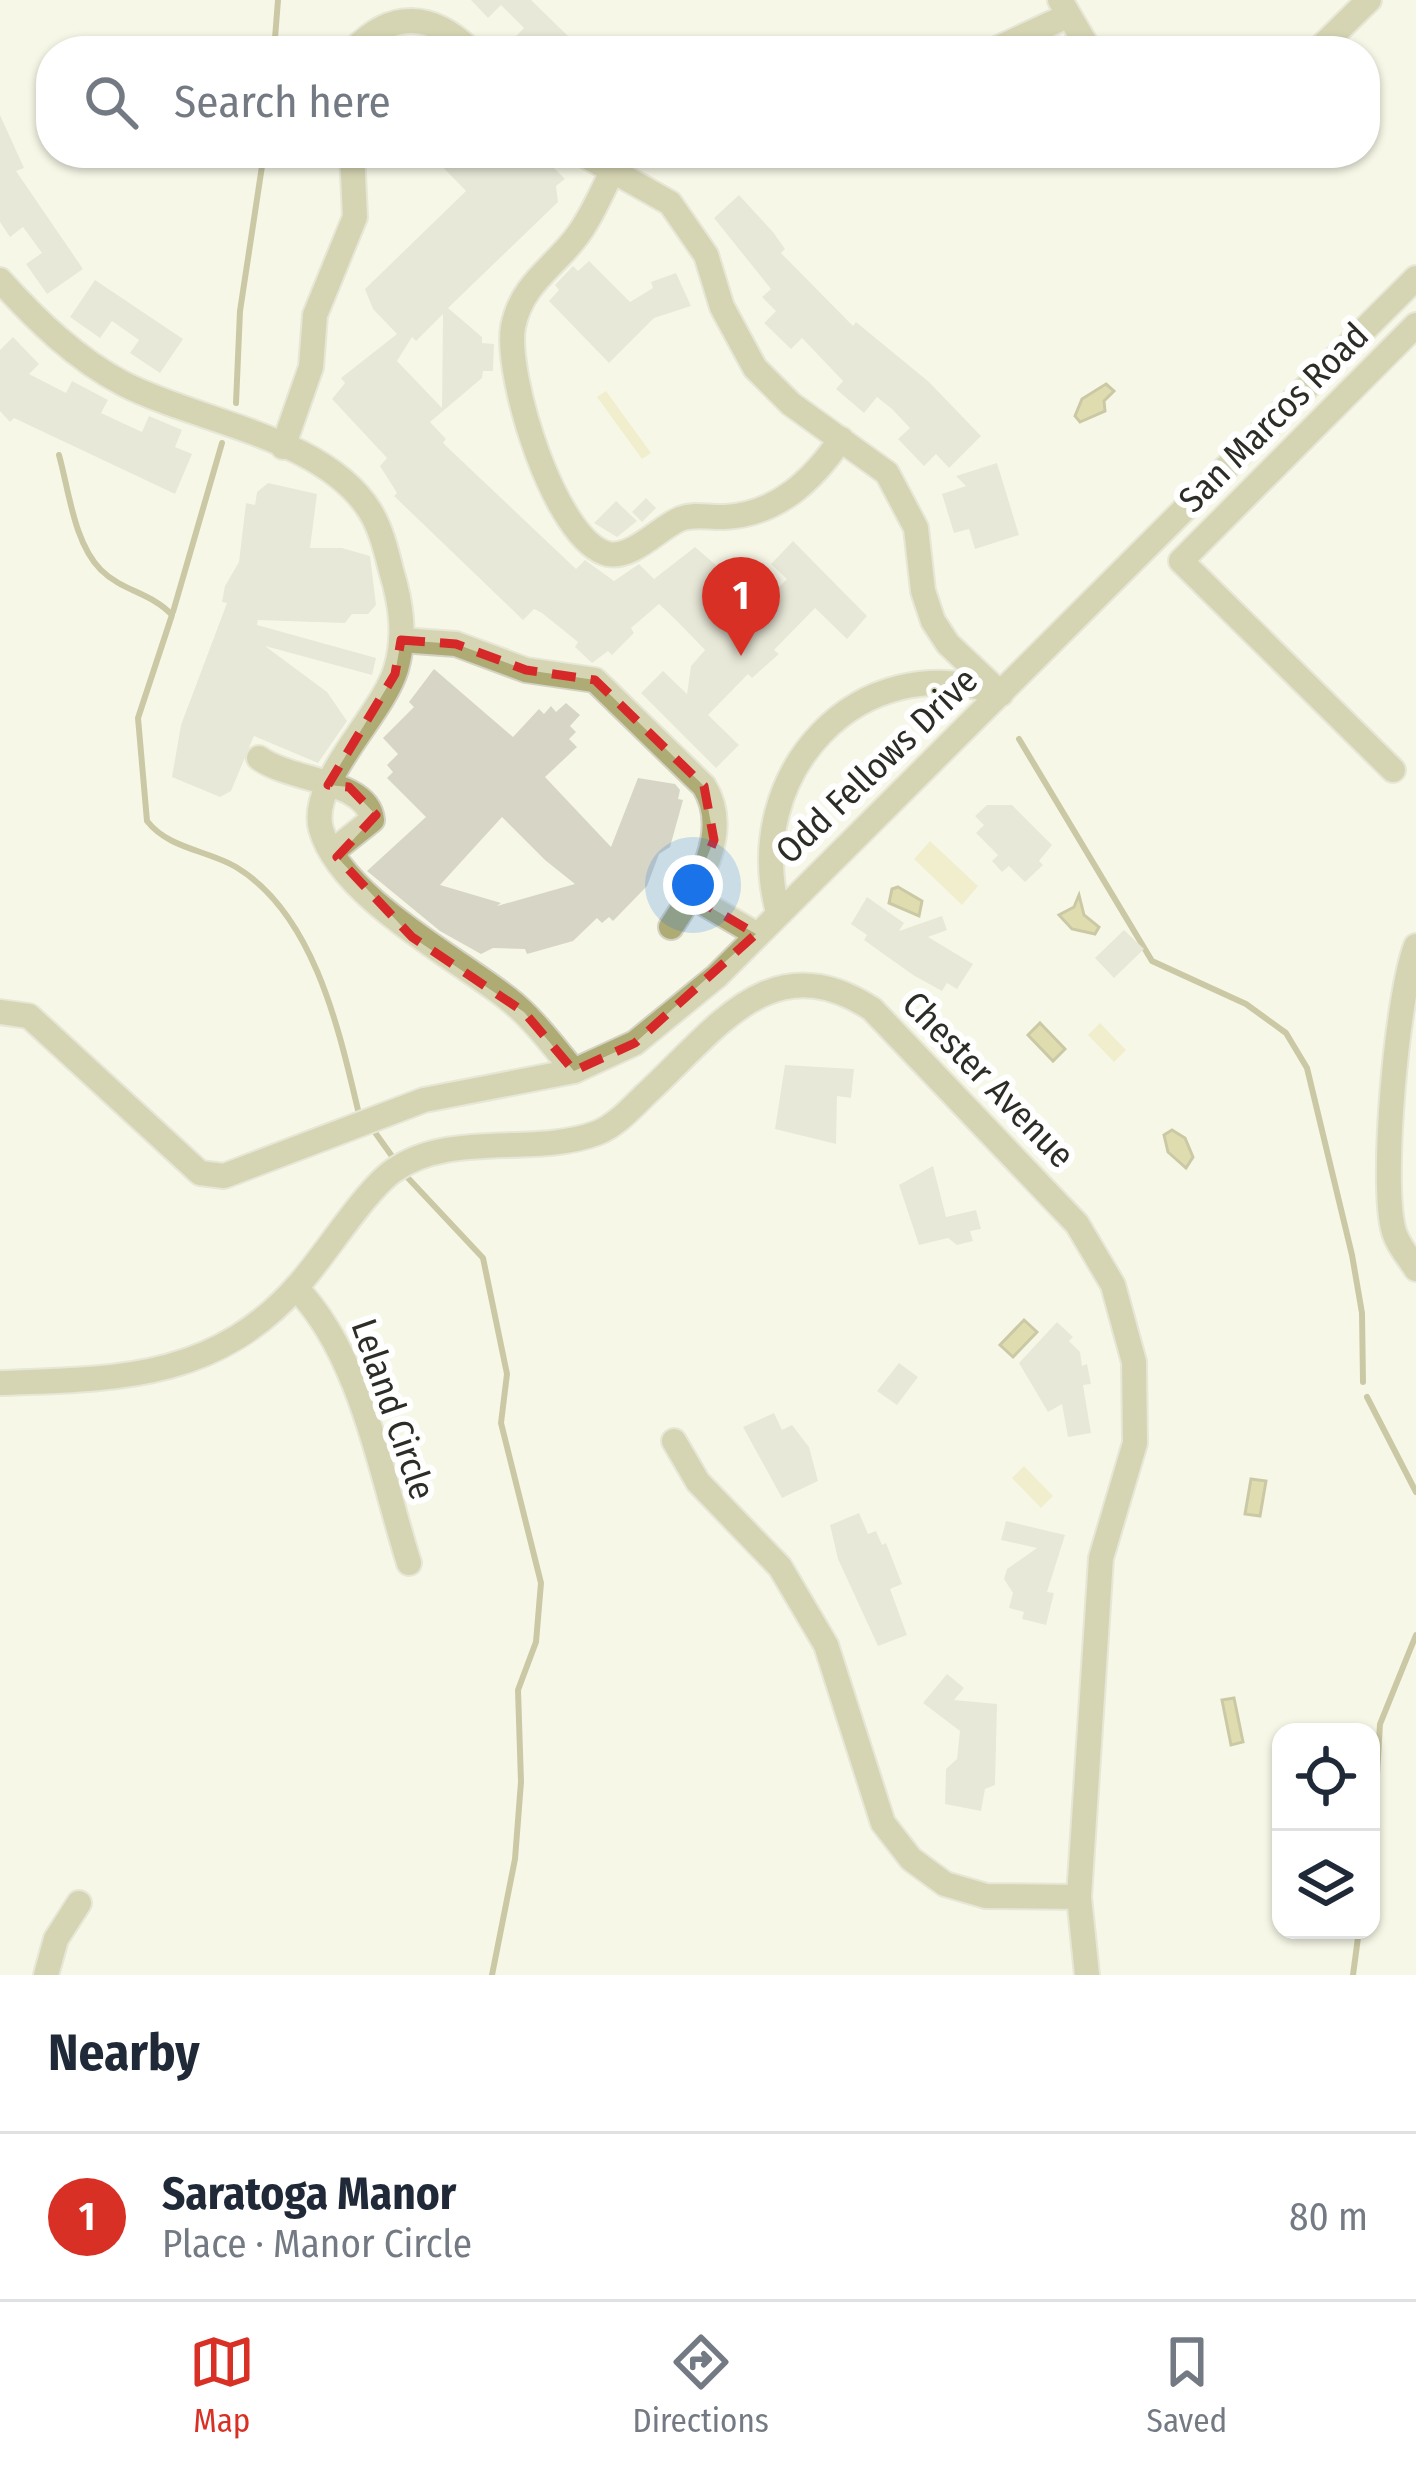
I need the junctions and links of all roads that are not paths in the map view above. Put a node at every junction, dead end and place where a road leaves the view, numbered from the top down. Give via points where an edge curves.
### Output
1 (1369, 0) edge
2 (1064, 8) edge
3 (373, 36) edge
4 (450, 36) edge
5 (1017, 36) edge
6 (1081, 36) edge
7 (1332, 36) edge
8 (355, 168) edge
9 (614, 168) joint
10 (1416, 278) edge
11 (0, 280) edge
12 (1416, 325) edge
13 (842, 439) junction
14 (283, 447) junction
15 (401, 640) junction
16 (1001, 694) junction
17 (259, 758) dead end
18 (1393, 770) dead end
19 (328, 784) junction
20 (334, 850) junction
21 (691, 896) junction
22 (778, 912) junction
23 (671, 927) dead end
24 (756, 934) junction
25 (1416, 946) edge
26 (0, 1012) edge
27 (574, 1071) junction
28 (1416, 1269) edge
29 (296, 1288) junction
30 (0, 1383) edge
31 (674, 1442) dead end
32 (409, 1563) dead end
33 (1079, 1897) junction
34 (79, 1903) dead end
35 (46, 1975) edge
36 (1088, 1975) edge

1 - 7 street
2 - 5 street
2 - 6 street
3 - 4 street via 407,17
8 - 14 street via 355,217 315,315 311,368
9 - 13 street via 688,224 755,368
9 - 13 street via 576,238 526,288 513,329 515,382 566,518 585,541 608,554 626,553 689,516 771,506 802,488
10 - 16 street, Odd Fellows Drive
11 - 14 street via 85,362
12 - 18 street, San Marcos Road via 1180,561
13 - 16 street via 904,498 933,621
14 - 15 street via 329,468 369,509 400,601
15 - 19 street via 395,674
15 - 21 street via 456,644 526,670 595,680 618,699 712,800 714,840
16 - 22 street, Odd Fellows Drive
16 - 22 street via 975,685 905,689 830,719 782,799 770,882
17 - 19 street via 297,779
19 - 20 street via 319,807
19 - 20 street via 349,787 372,820
20 - 27 street via 412,937 508,998
21 - 23 street
21 - 24 street
22 - 24 street, Odd Fellows Drive
24 - 27 street, Odd Fellows Drive via 635,1042
25 - 28 street via 1394,1086 1392,1227
26 - 27 street, Odd Fellows Drive via 29,1016 200,1173 247,1170 424,1100
29 - 30 street, Chester Avenue via 255,1324 173,1366 133,1378
29 - 32 street, Leland Circle via 326,1318 343,1354
29 - 33 street, Chester Avenue via 393,1171 456,1148 526,1148 602,1132 760,991 799,982 844,990 872,1009 1078,1224 1113,1286 1134,1362 1135,1443 1102,1558
31 - 33 street via 698,1482 780,1567 826,1645 883,1823 910,1859 945,1883 986,1896
33 - 36 street, Chester Avenue
34 - 35 street

